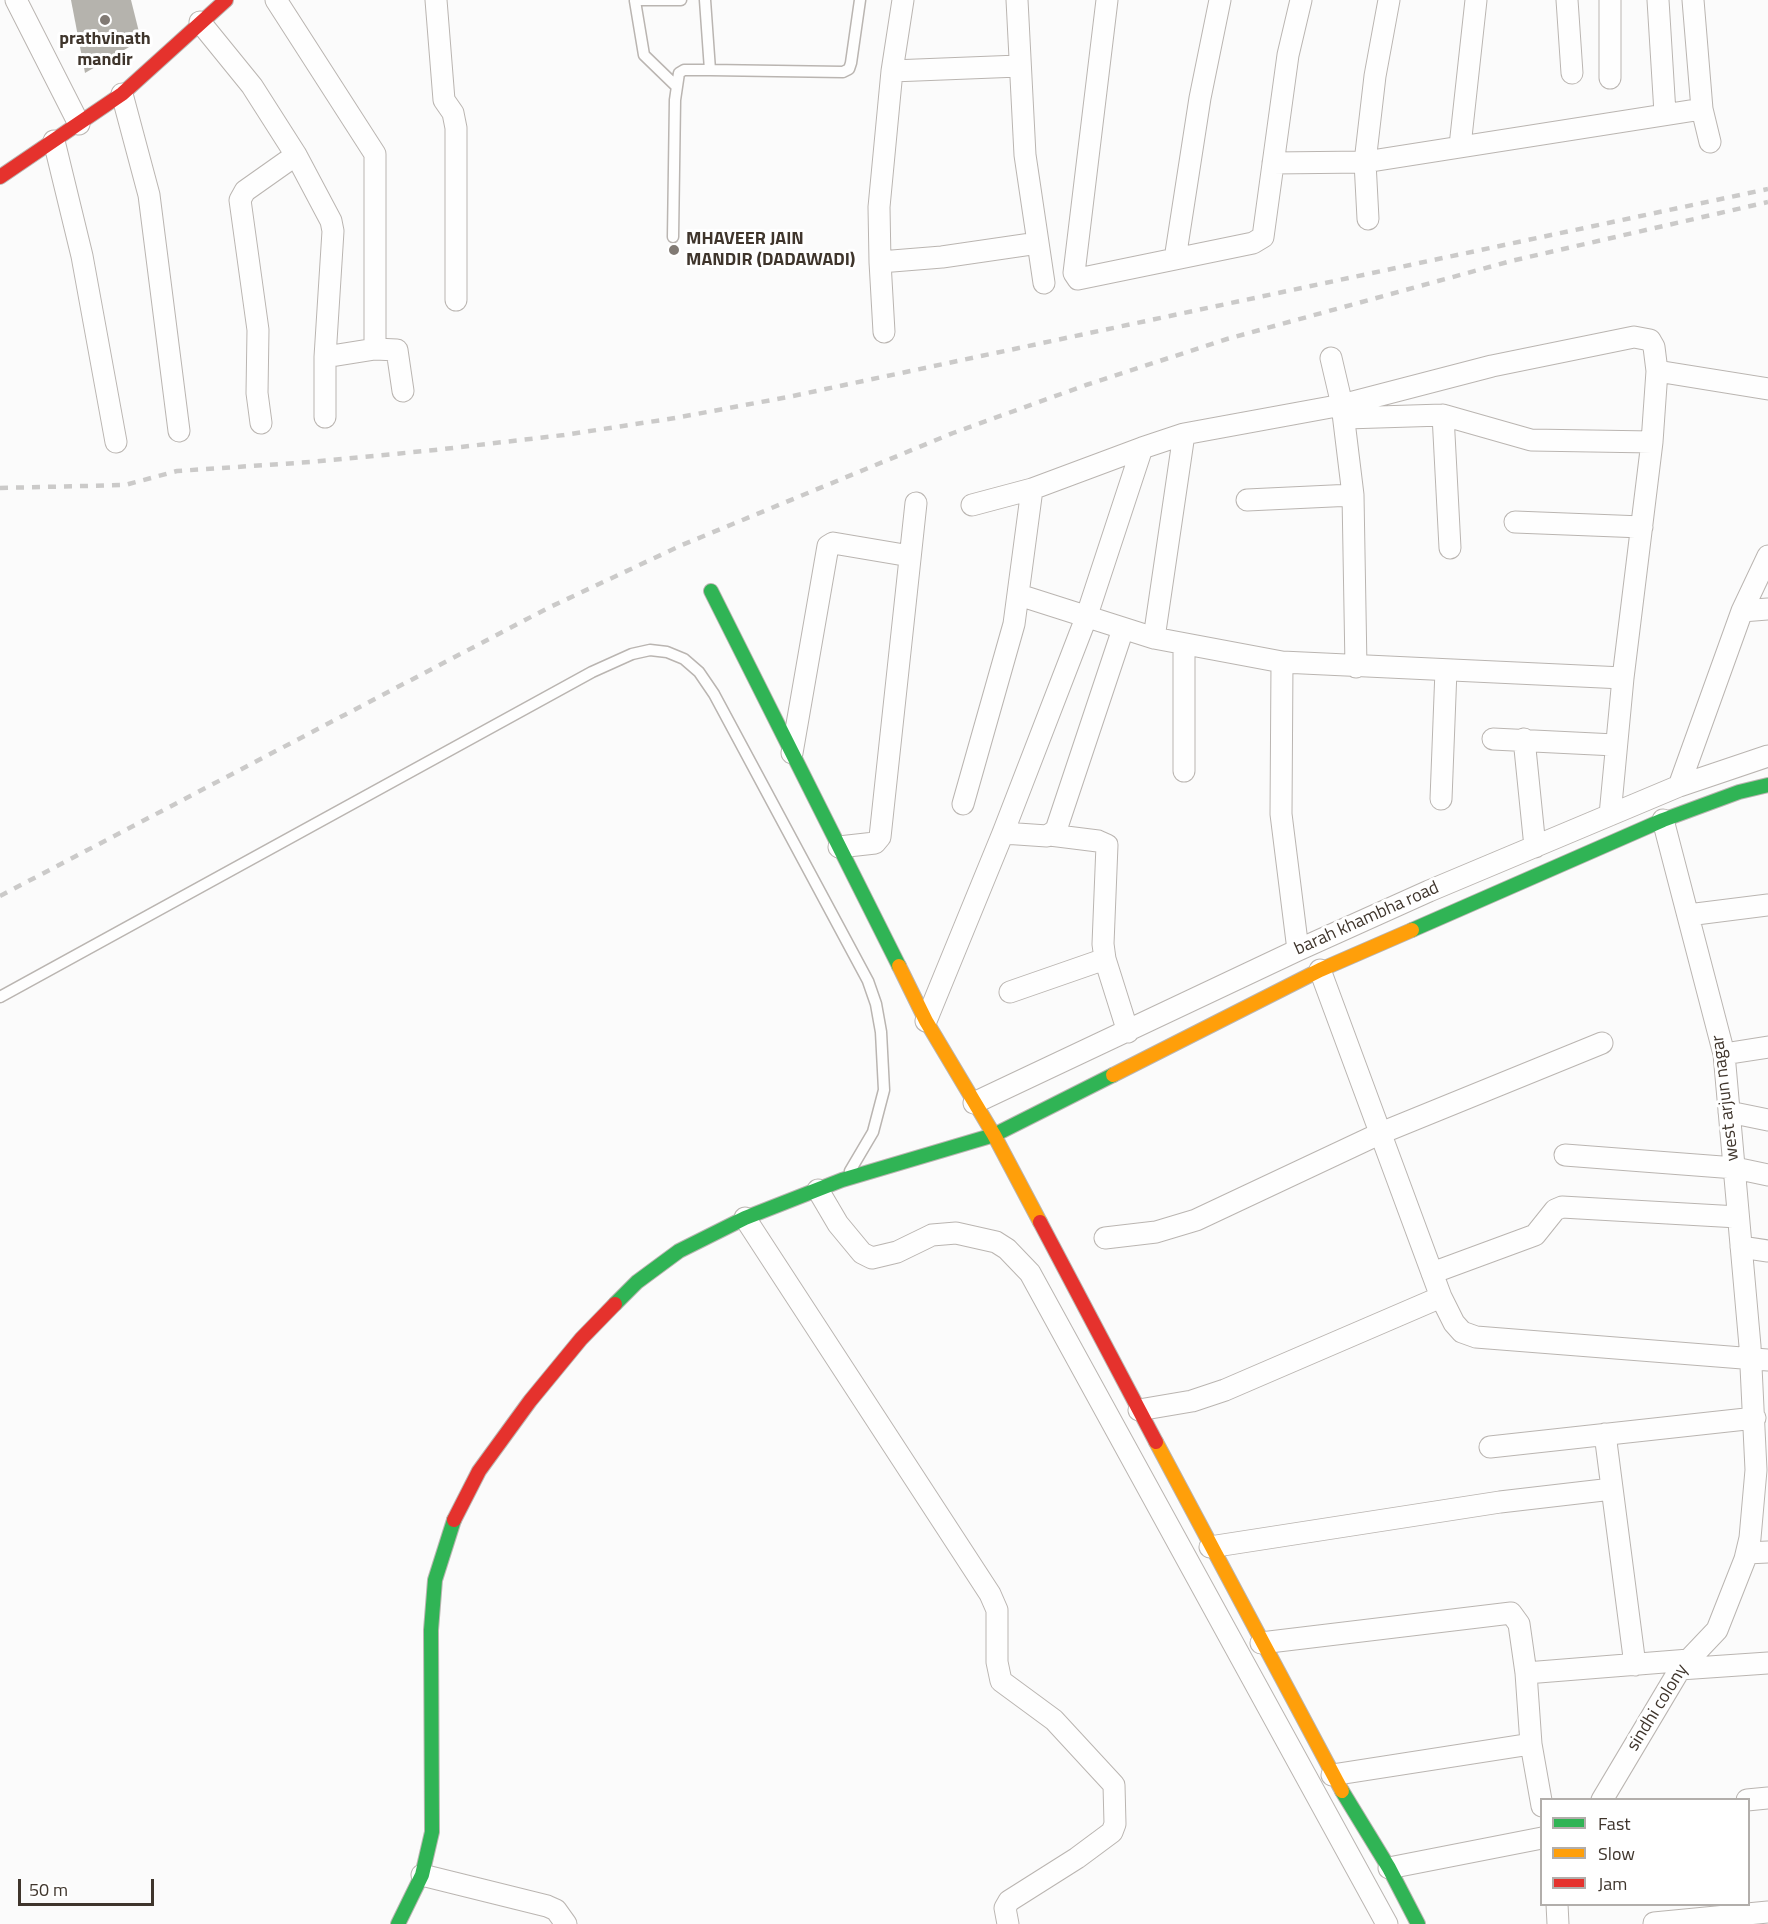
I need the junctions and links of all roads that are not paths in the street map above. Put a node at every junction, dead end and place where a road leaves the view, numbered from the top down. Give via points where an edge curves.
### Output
1 (16, 0) edge
2 (276, 0) edge
3 (436, 0) edge
4 (681, 0) edge
5 (705, 0) edge
6 (860, 0) edge
7 (903, 0) edge
8 (1017, 0) edge
9 (1107, 0) edge
10 (1220, 0) edge
11 (1301, 0) edge
12 (1389, 0) edge
13 (1476, 0) edge
14 (1567, 0) edge
15 (1610, 0) edge
16 (1658, 0) edge
17 (1693, 0) edge
18 (224, 1) edge
19 (635, 1) edge
20 (200, 22) junction
21 (1019, 66) junction
22 (710, 69) junction
23 (892, 71) junction
24 (1572, 73) dead end
25 (1610, 78) dead end
26 (676, 86) junction
27 (122, 94) junction
28 (1702, 109) junction
29 (1665, 113) junction
30 (79, 124) junction
31 (54, 141) junction
32 (1710, 142) dead end
33 (1460, 146) junction
34 (296, 155) junction
35 (1365, 162) junction
36 (1273, 163) junction
37 (0, 177) edge
38 (1368, 219) dead end
39 (673, 237) dead end
40 (1038, 243) junction
41 (1175, 259) junction
42 (880, 262) junction
43 (1044, 283) dead end
44 (456, 300) dead end
45 (884, 332) dead end
46 (375, 349) junction
47 (326, 357) junction
48 (1331, 358) dead end
49 (1657, 371) junction
50 (1768, 389) edge
51 (403, 391) dead end
52 (1344, 412) junction
53 (1443, 416) junction
54 (325, 417) dead end
55 (261, 423) dead end
56 (179, 431) dead end
57 (1184, 435) junction
58 (116, 442) dead end
59 (1652, 442) junction
60 (1142, 448) junction
61 (1032, 489) junction
62 (1353, 495) junction
63 (1247, 500) dead end
64 (916, 503) dead end
65 (972, 505) dead end
66 (1515, 522) dead end
67 (1642, 527) junction
68 (1450, 548) dead end
69 (910, 556) junction
70 (1768, 556) edge
71 (711, 591) dead end
72 (1019, 595) junction
73 (1768, 609) edge
74 (1742, 611) junction
75 (1086, 618) junction
76 (1123, 629) junction
77 (1154, 638) junction
78 (1184, 644) junction
79 (1282, 662) junction
80 (1356, 667) junction
81 (1446, 670) junction
82 (1623, 678) junction
83 (1493, 739) dead end
84 (1524, 739) junction
85 (1615, 744) junction
86 (792, 753) junction
87 (1768, 756) edge
88 (1184, 771) dead end
89 (1768, 785) edge
90 (1679, 786) junction
91 (1441, 799) dead end
92 (963, 804) dead end
93 (1610, 815) junction
94 (1663, 820) junction
95 (1003, 832) junction
96 (1050, 835) junction
97 (839, 847) junction
98 (1535, 847) junction
99 (1768, 905) edge
100 (1688, 915) junction
101 (1298, 950) junction
102 (1105, 959) junction
103 (1320, 970) junction
104 (1010, 992) dead end
105 (0, 997) edge
106 (927, 1021) junction
107 (1128, 1032) junction
108 (1602, 1043) dead end
109 (1768, 1047) edge
110 (1724, 1054) junction
111 (974, 1103) junction
112 (1729, 1112) junction
113 (1768, 1120) edge
114 (1381, 1133) junction
115 (994, 1134) junction
116 (1565, 1155) dead end
117 (1735, 1168) junction
118 (1768, 1175) edge
119 (842, 1180) junction
120 (818, 1190) junction
121 (1738, 1217) junction
122 (745, 1218) junction
123 (1106, 1238) dead end
124 (1741, 1247) junction
125 (1768, 1251) edge
126 (1432, 1273) junction
127 (1441, 1298) junction
128 (1756, 1355) edge
129 (1139, 1410) junction
130 (1755, 1418) junction
131 (1605, 1434) junction
132 (1490, 1447) dead end
133 (1612, 1489) junction
134 (1749, 1545) junction
135 (1210, 1547) junction
136 (1768, 1552) edge
137 (1261, 1643) junction
138 (1768, 1663) edge
139 (1684, 1664) junction
140 (1635, 1665) junction
141 (1526, 1673) junction
142 (1531, 1744) junction
143 (1332, 1775) junction
144 (1607, 1792) edge
145 (1541, 1798) edge
146 (1768, 1798) edge
147 (1750, 1800) edge
148 (1540, 1838) edge
149 (1389, 1868) junction
150 (422, 1875) junction
151 (1557, 1906) edge
152 (1768, 1912) edge
153 (1654, 1923) edge
154 (398, 1924) edge
155 (566, 1924) edge
156 (1008, 1924) edge
157 (1386, 1924) edge
158 (1418, 1924) edge
159 (1558, 1924) edge

1 - 30 street
2 - 46 street via 375,154
3 - 44 street via 444,100 453,113 456,128
4 - 19 lane
5 - 22 lane
6 - 22 lane via 849,69 843,72
7 - 23 street
8 - 21 street
9 - 41 street via 1074,273 1078,279
10 - 41 street
11 - 36 street via 1288,55
12 - 35 street
13 - 33 street
14 - 24 street
15 - 25 street
16 - 29 street
17 - 28 street
18 - 20 street
19 - 26 lane via 645,55
20 - 27 street
20 - 34 street via 252,86
21 - 23 street
21 - 40 street via 1025,155
22 - 26 lane via 684,70 677,76
23 - 42 street via 879,207
26 - 39 lane
27 - 30 street
27 - 56 street via 149,195
28 - 29 street
28 - 32 street
29 - 33 street
30 - 31 street
31 - 37 street
31 - 58 street via 82,256
33 - 35 street
34 - 47 street via 333,231
34 - 55 street via 245,191 240,200 258,330 257,393
35 - 36 street
35 - 38 street
36 - 41 street via 1263,237 1253,243
40 - 42 street
40 - 43 street
42 - 45 street
46 - 47 street
46 - 51 street via 398,350
47 - 54 street
48 - 52 street
49 - 50 street
49 - 52 street via 1650,340 1634,337 1492,366
49 - 59 street
52 - 53 street
52 - 57 street
52 - 62 street
53 - 59 street via 1531,440
53 - 68 street
57 - 60 street
57 - 77 street
59 - 67 street
60 - 61 street
60 - 75 street
61 - 65 street
61 - 72 street
62 - 63 street
62 - 80 street
64 - 69 street
66 - 67 street
67 - 82 street
69 - 86 street via 833,543 828,546
69 - 97 street via 880,837 875,843
70 - 74 street
71 - 86 street
72 - 75 street
72 - 92 street
73 - 74 street
74 - 90 street
75 - 76 street
75 - 95 street
76 - 77 street
76 - 96 street via 1056,830
77 - 78 street
78 - 79 street
78 - 88 street
79 - 80 street
79 - 101 street via 1281,814
80 - 81 street
81 - 82 street
81 - 91 street
82 - 85 street
83 - 84 street
84 - 85 street
84 - 98 street
85 - 93 street
86 - 97 street
87 - 90 street, barah khambha road
89 - 94 street, barah khambha road
90 - 93 street, barah khambha road
93 - 98 street, barah khambha road
94 - 100 street, west arjun nagar
94 - 103 street, barah khambha road
95 - 96 street
95 - 106 street
96 - 102 street via 1107,845
97 - 106 street
98 - 101 street, barah khambha road
99 - 100 street
100 - 110 street, west arjun nagar
101 - 107 street, barah khambha road
102 - 104 street
102 - 107 street
103 - 114 street
103 - 115 street, barah khambha road
105 - 119 lane via 592,672 632,654 667,652 684,659 699,672 714,694 868,981 876,1004 884,1090 873,1132
106 - 111 street
107 - 111 street, barah khambha road
108 - 114 street
109 - 110 street
110 - 112 street, west arjun nagar
111 - 115 street
112 - 113 street
112 - 117 street, west arjun nagar
114 - 123 street via 1196,1220 1156,1232
114 - 126 street
115 - 119 street, barah khambha road
115 - 129 street
116 - 117 street
117 - 118 street
117 - 121 street, west arjun nagar
119 - 120 street, barah khambha road
120 - 122 street, barah khambha road
120 - 157 street via 838,1224 872,1258 897,1252 932,1235 956,1233 981,1237 1007,1249 1030,1273
121 - 124 street, west arjun nagar
121 - 126 street via 1562,1207 1535,1235
122 - 150 street, barah khambha road via 656,1266 581,1339 479,1471 452,1525 435,1580 431,1630 432,1832
122 - 156 street via 990,1594 997,1610 1001,1681 1054,1720 1114,1785 1116,1824 1112,1832 1009,1901 1005,1908
124 - 125 street
124 - 128 street, west arjun nagar
126 - 127 street
127 - 128 street via 1462,1332 1476,1337
127 - 129 street via 1225,1390 1192,1401
128 - 130 street, west arjun nagar
129 - 135 street
130 - 131 street
130 - 134 street, sindhi colony via 1756,1470
131 - 132 street
131 - 133 street
133 - 135 street via 1500,1502
133 - 140 street
134 - 136 street
134 - 139 street, sindhi colony via 1717,1630
135 - 137 street
137 - 141 street via 1511,1613 1519,1624
137 - 143 street
138 - 139 street
139 - 140 street
139 - 144 street, sindhi colony
140 - 141 street
141 - 142 street
142 - 143 street
142 - 145 street
143 - 149 street
146 - 147 street
148 - 149 street
149 - 158 street
150 - 154 street, barah khambha road
150 - 155 street via 547,1906 556,1910
151 - 159 street
152 - 153 street

